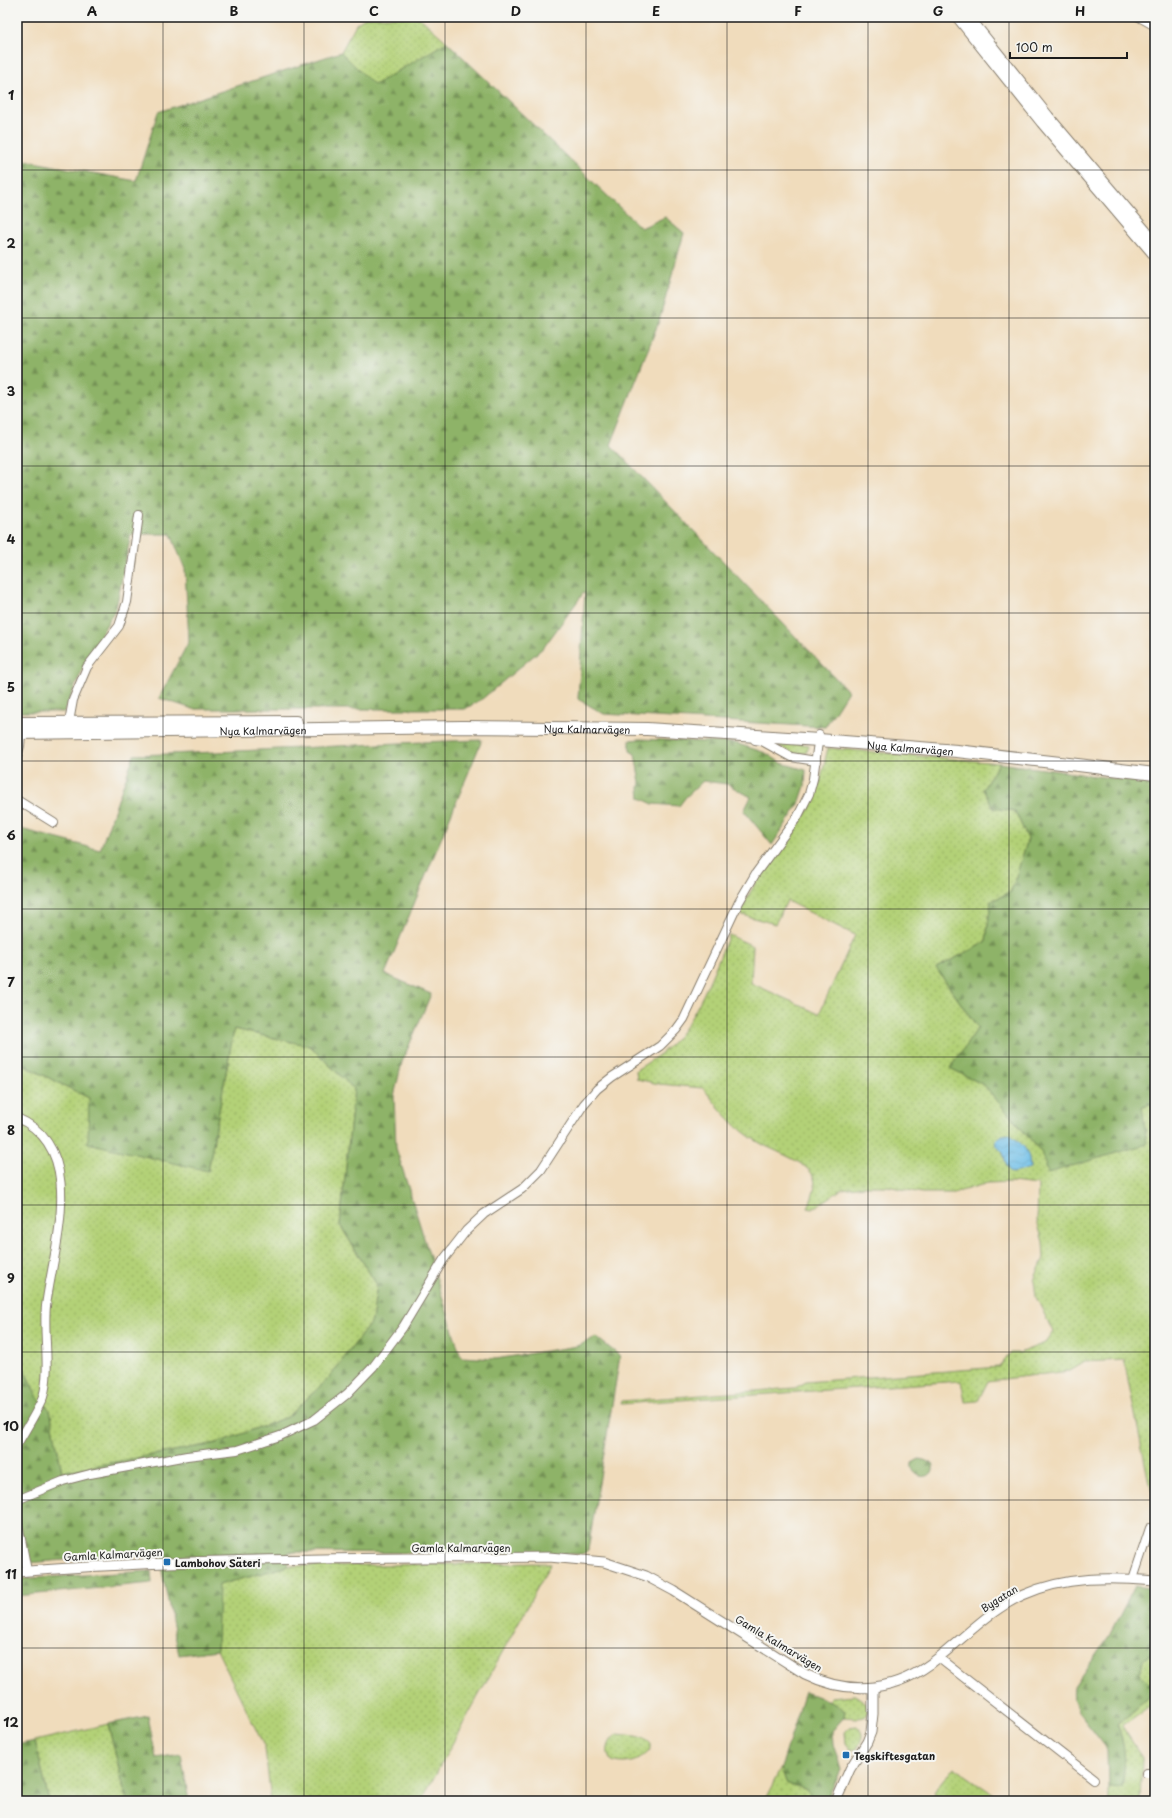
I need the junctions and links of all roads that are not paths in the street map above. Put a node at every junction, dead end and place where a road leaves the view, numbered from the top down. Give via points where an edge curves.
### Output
1 (958, 17) edge
2 (968, 17) edge
3 (1140, 17) edge
4 (1155, 26) edge
5 (1155, 243) edge
6 (1155, 255) edge
7 (139, 515) dead end
8 (69, 722) junction
9 (18, 729) edge
10 (730, 734) junction
11 (819, 737) junction
12 (17, 756) edge
13 (816, 761) junction
14 (1155, 768) edge
15 (1155, 774) edge
16 (17, 800) edge
17 (54, 823) dead end
18 (17, 1118) edge
19 (17, 1445) edge
20 (17, 1500) edge
21 (17, 1518) edge
22 (1150, 1528) dead end
23 (28, 1571) junction
24 (17, 1572) edge
25 (1133, 1579) junction
26 (1155, 1581) edge
27 (939, 1658) junction
28 (873, 1688) junction
29 (1146, 1773) dead end
30 (1155, 1773) edge
31 (1094, 1779) dead end
32 (836, 1801) edge

1 - 6 main road via 1042,122
2 - 5 main road via 1048,117
3 - 4 street
7 - 8 street via 127,602 121,620 87,667 73,700
8 - 9 main road, Nya Kalmarvägen
8 - 11 main road, Nya Kalmarvägen via 464,721 648,724
9 - 10 main road, Nya Kalmarvägen via 463,727 647,729
9 - 12 street via 20,746
10 - 11 main road, Nya Kalmarvägen
10 - 13 street via 762,741 791,757
11 - 13 street
11 - 14 main road, Nya Kalmarvägen via 973,747
11 - 15 main road, Nya Kalmarvägen
13 - 20 street via 809,794 798,816 756,873 739,902 692,1005 676,1030 660,1046 597,1089 584,1104 541,1170 522,1189 484,1214 466,1231 444,1259 386,1352 347,1394 314,1420 274,1438 237,1450 187,1456 84,1476 63,1481
16 - 17 street
18 - 19 street via 28,1122 44,1136 54,1155 61,1185 61,1214 46,1307 46,1372 43,1397
21 - 23 street
22 - 25 street
23 - 24 street, Gamla Kalmarvägen
23 - 28 street, Gamla Kalmarvägen via 92,1565 221,1560 541,1557 590,1560 632,1570 659,1582 815,1679 838,1686
25 - 26 street, Bygatan
25 - 27 street, Bygatan via 1091,1578 1024,1594 974,1627
27 - 28 street, Bygatan via 906,1679
27 - 31 street
28 - 32 street via 873,1714 867,1742 850,1769
29 - 30 street

